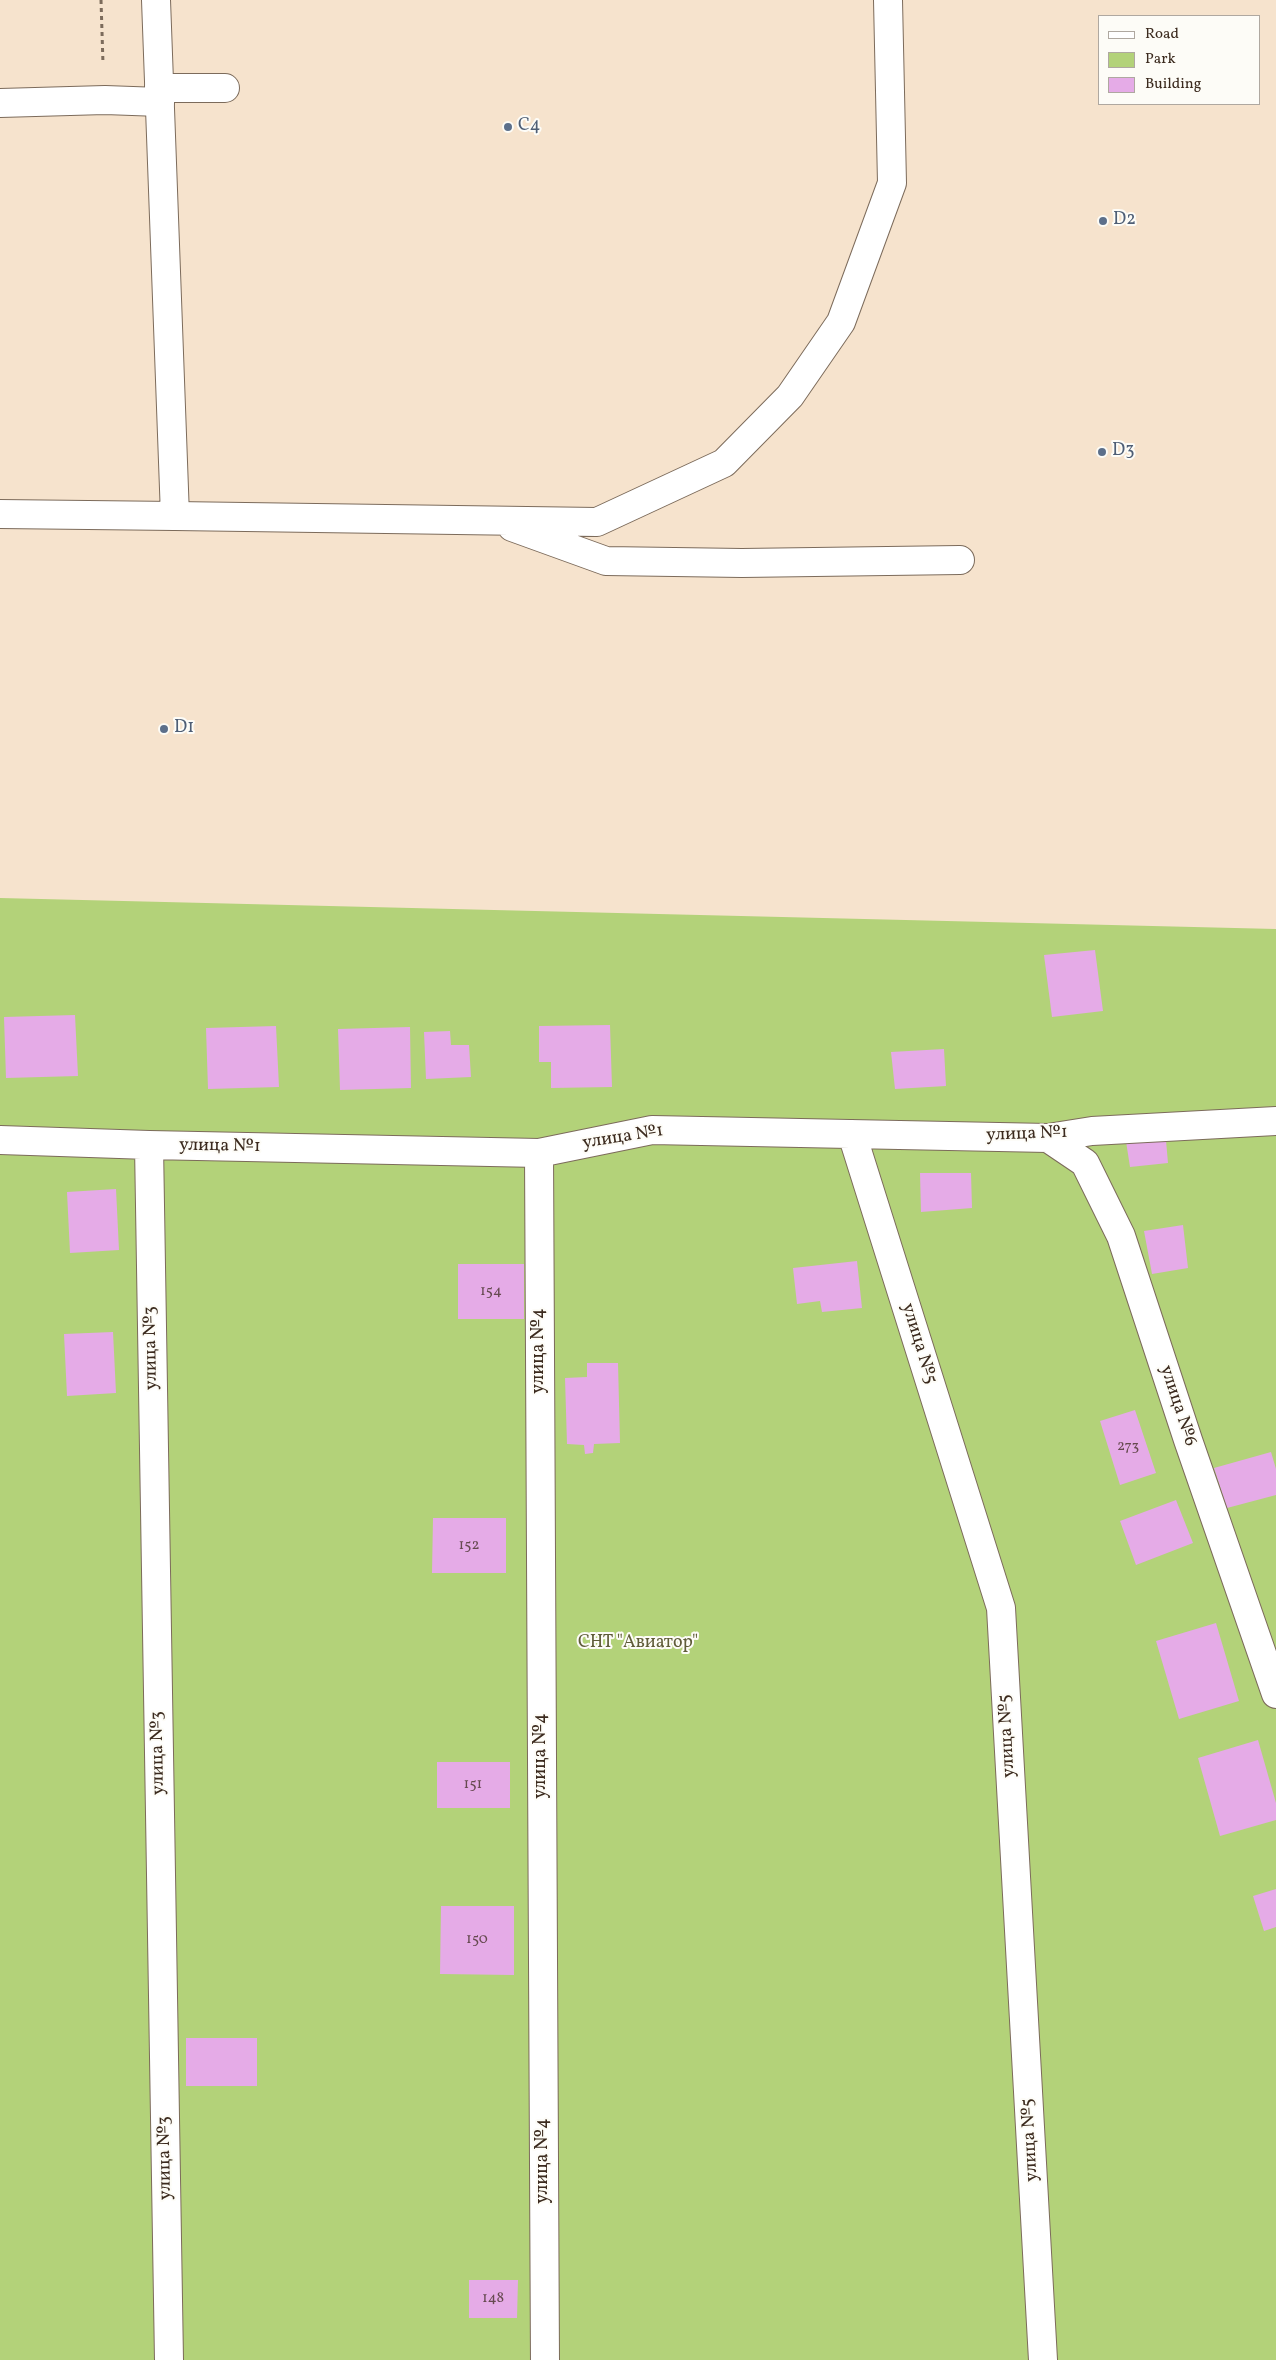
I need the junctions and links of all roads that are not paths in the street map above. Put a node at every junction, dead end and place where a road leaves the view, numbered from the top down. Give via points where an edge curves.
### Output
1 (156, 0) edge
2 (888, 0) edge
3 (225, 88) dead end
4 (160, 95) junction
5 (0, 103) edge
6 (0, 514) edge
7 (175, 516) junction
8 (492, 520) junction
9 (960, 560) dead end
10 (1276, 1121) edge
11 (852, 1134) junction
12 (1048, 1138) junction
13 (0, 1140) edge
14 (149, 1146) junction
15 (539, 1153) junction
16 (1276, 1694) edge
17 (169, 2360) edge
18 (545, 2360) edge
19 (1043, 2360) edge

1 - 4 street
2 - 8 street via 892,183 841,322 790,396 724,463 597,522
3 - 4 street
4 - 5 street
4 - 7 street
6 - 7 street
7 - 8 street
8 - 9 street via 606,561
10 - 12 street, улица №1 via 1092,1130
11 - 12 street, улица №1
11 - 15 street, улица №1 via 652,1130
11 - 19 street, улица №5 via 1001,1608
12 - 16 street, улица №6 via 1085,1163 1121,1236
13 - 14 street, улица №1
14 - 15 street, улица №1
14 - 17 street, улица №3
15 - 18 street, улица №4

